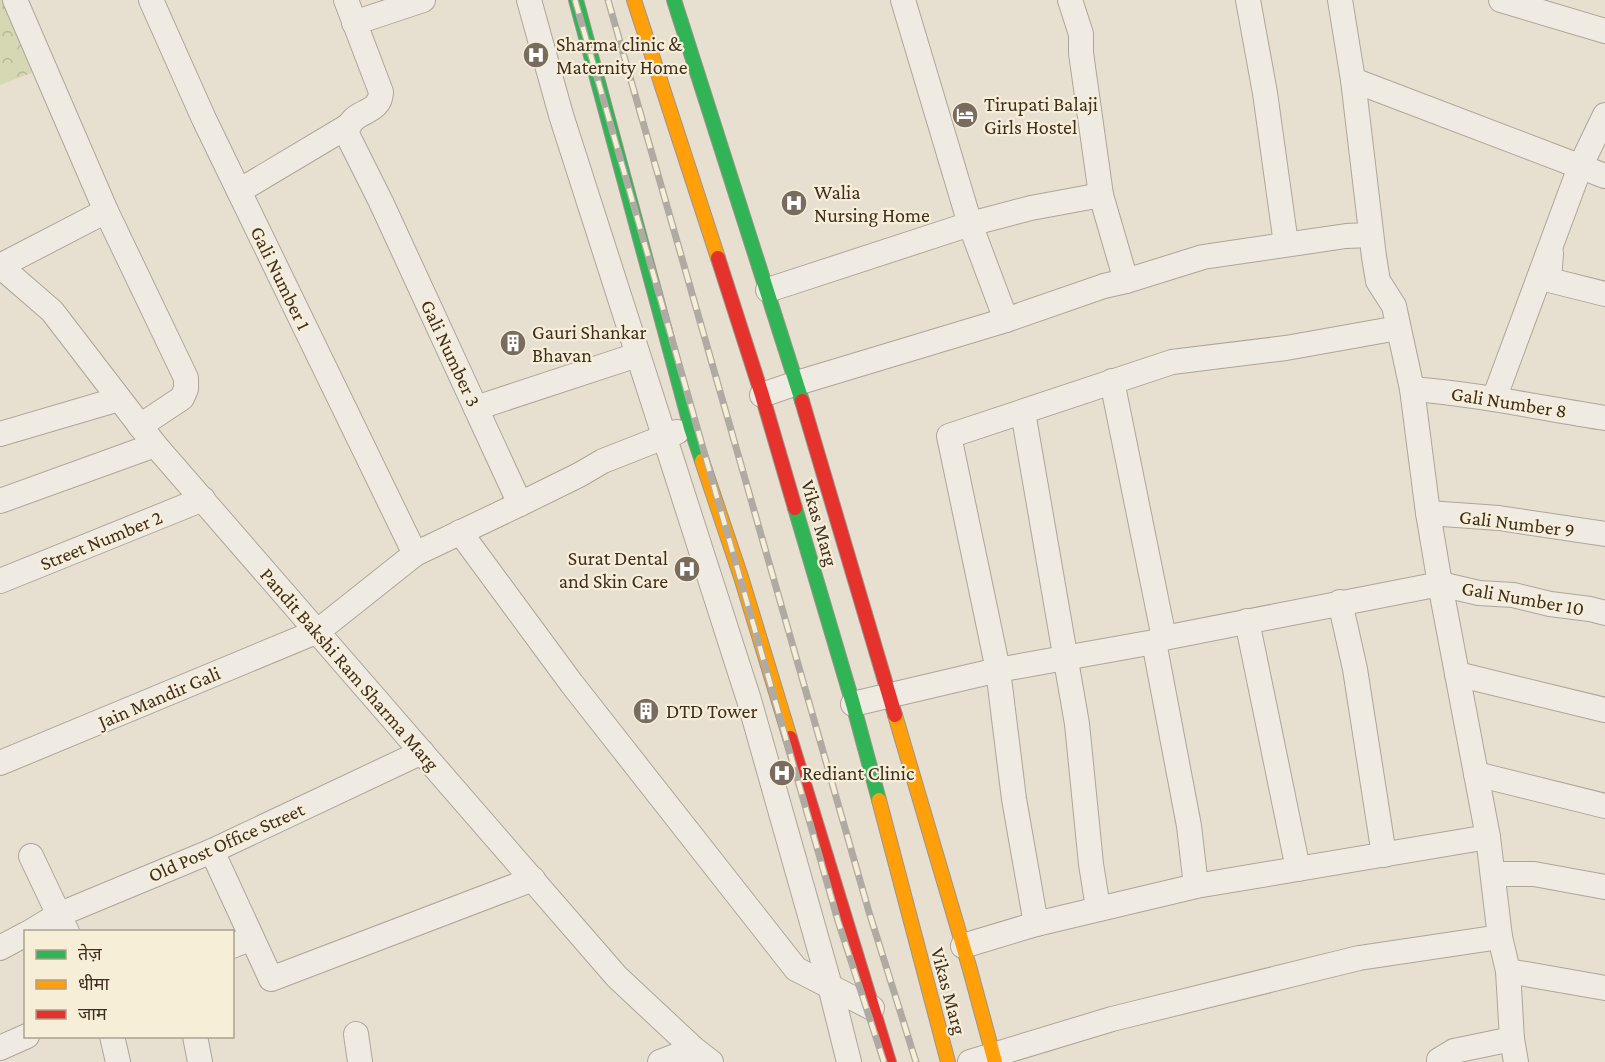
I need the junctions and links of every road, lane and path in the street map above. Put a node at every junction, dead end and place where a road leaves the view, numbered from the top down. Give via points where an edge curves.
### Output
1 (15, 0) edge
2 (152, 0) edge
3 (346, 0) edge
4 (423, 0) edge
5 (529, 0) edge
6 (576, 0) edge
7 (634, 0) edge
8 (674, 0) edge
9 (903, 0) edge
10 (1070, 0) edge
11 (1248, 0) edge
12 (1340, 0) edge
13 (1501, 0) edge
14 (354, 23) junction
15 (1605, 31) edge
16 (1353, 80) junction
17 (1605, 115) edge
18 (348, 126) junction
19 (1580, 167) junction
20 (1605, 176) edge
21 (239, 191) junction
22 (1101, 195) junction
23 (106, 211) junction
24 (970, 224) junction
25 (1371, 235) junction
26 (1286, 244) junction
27 (1551, 245) junction
28 (0, 266) edge
29 (1126, 281) junction
30 (768, 291) junction
31 (1605, 294) edge
32 (1006, 320) junction
33 (1398, 328) junction
34 (638, 355) junction
35 (1112, 381) junction
36 (797, 383) junction
37 (1412, 389) junction
38 (762, 395) junction
39 (119, 399) junction
40 (1494, 399) junction
41 (476, 408) junction
42 (1023, 412) junction
43 (1605, 418) edge
44 (140, 426) junction
45 (691, 428) junction
46 (0, 434) edge
47 (664, 437) junction
48 (155, 445) junction
49 (202, 499) junction
50 (0, 501) edge
51 (520, 504) junction
52 (1428, 513) junction
53 (460, 532) junction
54 (1605, 534) edge
55 (415, 554) junction
56 (0, 581) edge
57 (1440, 584) junction
58 (1341, 602) junction
59 (1605, 613) edge
60 (1247, 621) junction
61 (318, 631) junction
62 (1159, 640) junction
63 (1065, 657) junction
64 (998, 670) junction
65 (1458, 674) junction
66 (889, 696) junction
67 (853, 704) junction
68 (1605, 710) edge
69 (422, 752) junction
70 (0, 763) edge
71 (1476, 774) junction
72 (1605, 806) edge
73 (1488, 837) junction
74 (212, 851) junction
75 (1384, 855) junction
76 (31, 856) dead end
77 (1298, 869) junction
78 (1493, 874) junction
79 (532, 879) junction
80 (1196, 886) junction
81 (1605, 887) edge
82 (1098, 908) junction
83 (63, 923) edge
84 (1036, 924) junction
85 (37, 930) edge
86 (24, 935) edge
87 (1500, 938) junction
88 (242, 942) edge
89 (963, 946) junction
90 (0, 948) edge
91 (1508, 971) junction
92 (830, 986) junction
93 (1605, 988) edge
94 (872, 1008) junction
95 (356, 1034) dead end
96 (24, 1037) edge
97 (112, 1038) edge
98 (195, 1038) edge
99 (0, 1048) edge
100 (1514, 1051) edge
101 (703, 1055) edge
102 (994, 1058) edge
103 (118, 1062) edge
104 (200, 1062) edge
105 (360, 1062) edge
106 (660, 1062) edge
107 (849, 1062) edge
108 (889, 1062) edge
109 (948, 1062) edge
110 (970, 1062) edge
111 (1439, 1062) edge

1 - 23 street
2 - 21 street, Gali Number 1
3 - 14 street
4 - 14 street
5 - 34 street via 561,115
6 - 45 main road
7 - 38 main road, Vikas Marg
8 - 30 main road
9 - 24 street
10 - 22 street via 1081,34
11 - 26 street
12 - 16 street
13 - 15 street
14 - 18 street via 381,92 376,106 352,119
16 - 19 street
16 - 25 street
17 - 19 street
18 - 21 street
18 - 41 street, Gali Number 3 via 347,134
19 - 20 street
19 - 27 street
21 - 55 street, Gali Number 1
22 - 24 street
22 - 29 street
23 - 28 street
23 - 44 street via 186,378 182,398
24 - 30 street
24 - 32 street
25 - 26 street
25 - 33 street via 1378,281 1394,306
26 - 29 street via 1203,257
27 - 31 street via 1550,280
27 - 40 street
28 - 39 street, Pandit Bakshi Ram Sharma Marg via 52,311
29 - 32 street
30 - 36 main road
32 - 36 street
33 - 35 street via 1286,348 1172,362
33 - 37 street
34 - 41 street
34 - 47 street
35 - 42 street
35 - 62 street
36 - 38 street
36 - 66 main road
37 - 40 street, Gali Number 8
37 - 52 street
38 - 67 main road, Vikas Marg
39 - 44 street, Pandit Bakshi Ram Sharma Marg
39 - 46 street
40 - 43 street, Gali Number 8
41 - 51 street, Gali Number 3
42 - 63 street
42 - 64 street via 949,436
44 - 48 street, Pandit Bakshi Ram Sharma Marg
45 - 47 street, Jain Mandir Gali
45 - 94 main road via 741,577
47 - 51 street, Jain Mandir Gali via 603,461
47 - 92 street via 749,700
48 - 49 street, Pandit Bakshi Ram Sharma Marg
48 - 50 street
49 - 56 street, Street Number 2
49 - 61 street, Pandit Bakshi Ram Sharma Marg
51 - 53 street, Jain Mandir Gali
52 - 54 street, Gali Number 9 via 1499,518
52 - 57 street
53 - 55 street, Jain Mandir Gali
53 - 92 street via 572,684 796,969
55 - 61 street, Jain Mandir Gali
57 - 58 street
57 - 59 street, Gali Number 10
57 - 65 street
58 - 60 street
58 - 75 street
60 - 62 street
60 - 77 street
61 - 69 street, Pandit Bakshi Ram Sharma Marg
61 - 70 street, Jain Mandir Gali
62 - 63 street
62 - 80 street
63 - 64 street
63 - 82 street via 1077,724
64 - 66 street
64 - 84 street via 1014,799
65 - 68 street
65 - 71 street
66 - 67 street
66 - 89 main road
67 - 109 main road, Vikas Marg
69 - 74 street, Old Post Office Street
69 - 79 street, Pandit Bakshi Ram Sharma Marg
71 - 72 street
71 - 73 street
73 - 75 street
73 - 78 street
74 - 83 street, Old Post Office Street
74 - 88 street
75 - 77 street
76 - 83 street
77 - 80 street
78 - 81 street via 1534,874
78 - 87 street
79 - 88 street via 271,979
79 - 101 street, Pandit Bakshi Ram Sharma Marg via 618,977
80 - 82 street
82 - 84 street
83 - 85 street, Old Post Office Street
84 - 89 street
86 - 90 street
87 - 91 street
87 - 102 street via 1359,958 1112,1019
89 - 102 main road
91 - 93 street
91 - 100 street
92 - 94 street
92 - 107 street
94 - 108 main road
95 - 105 street
96 - 99 street
97 - 103 street
98 - 104 street
100 - 111 street via 1454,1051
101 - 106 street
102 - 110 street

